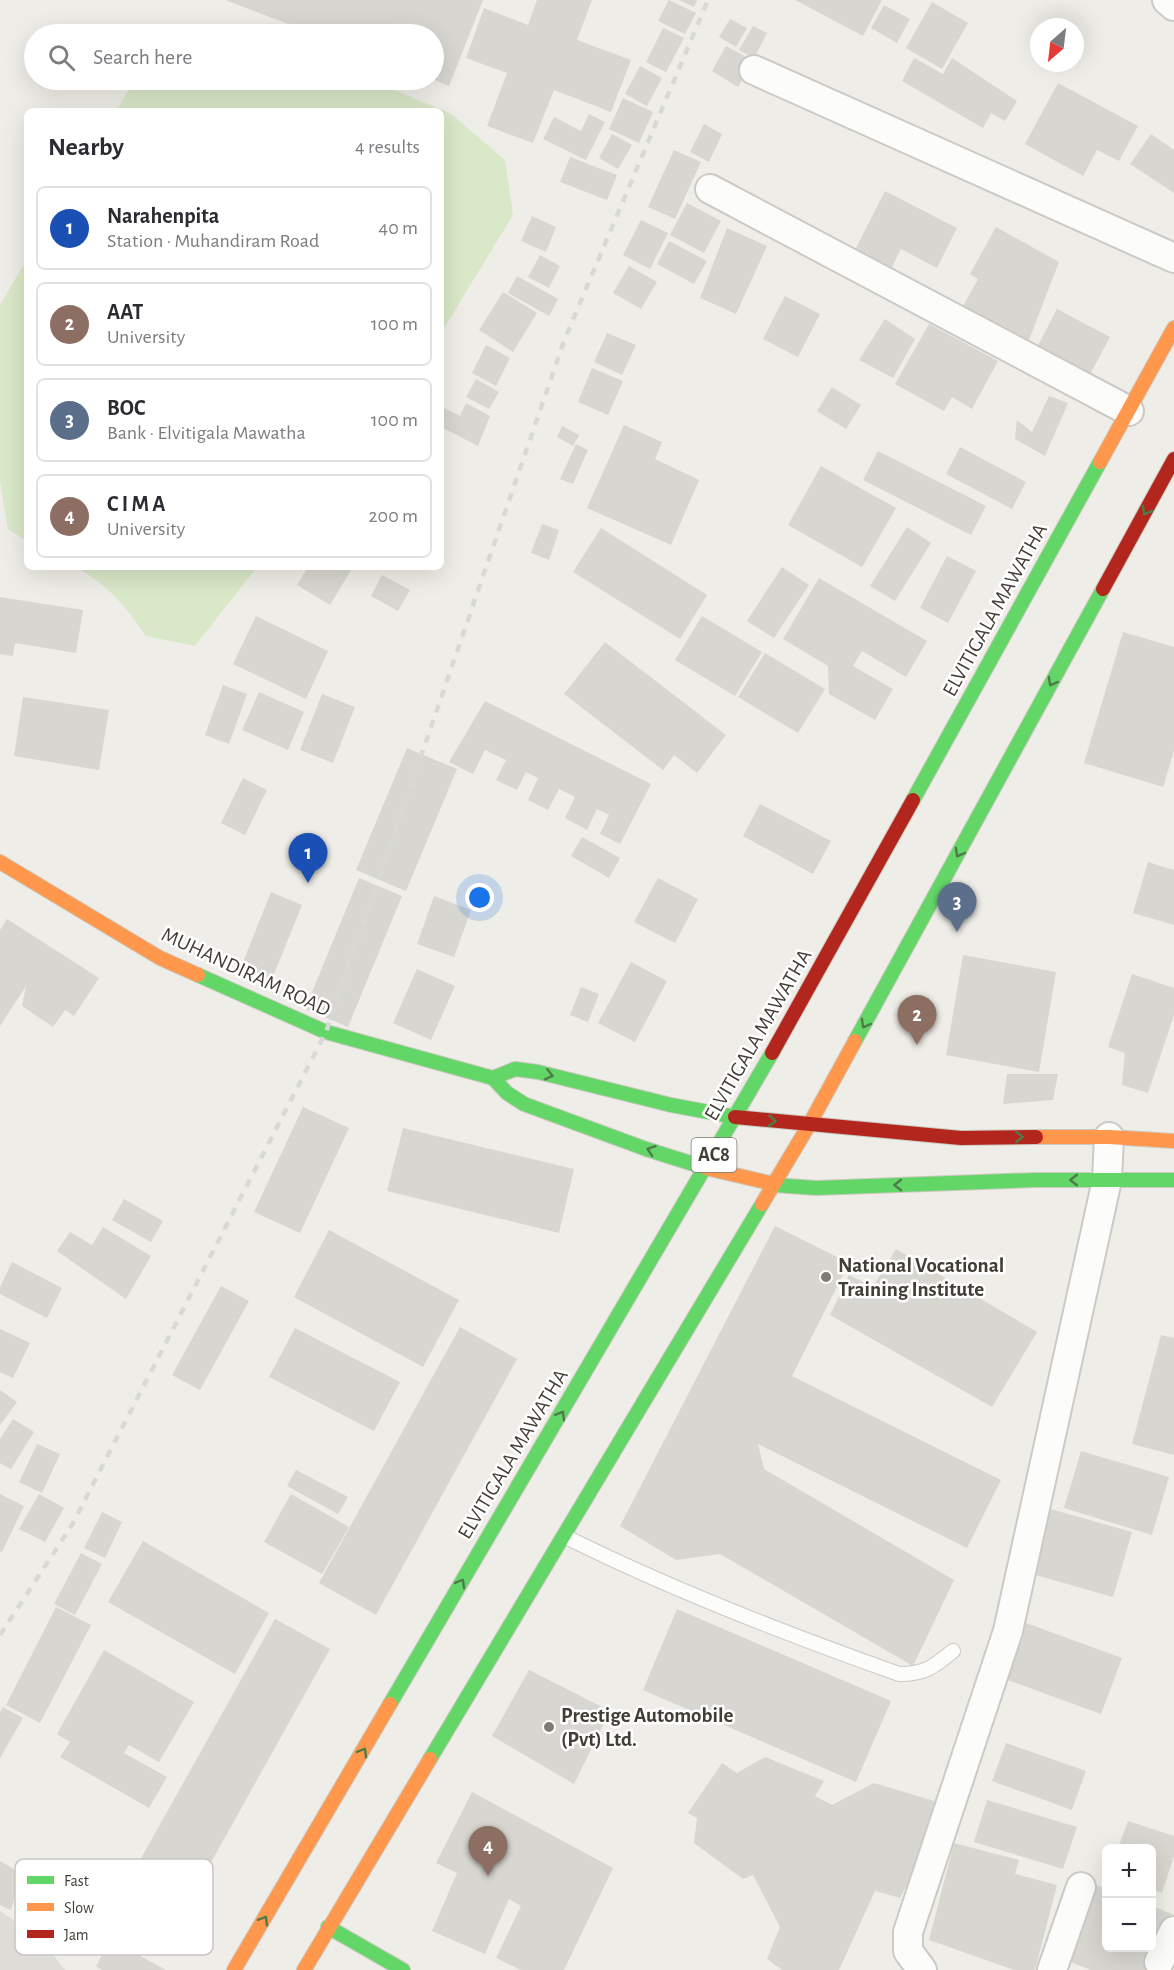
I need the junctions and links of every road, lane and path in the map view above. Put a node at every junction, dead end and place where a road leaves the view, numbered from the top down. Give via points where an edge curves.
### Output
1 (1167, 0) edge
2 (1174, 6) edge
3 (754, 70) dead end
4 (710, 189) dead end
5 (1174, 258) edge
6 (1174, 328) edge
7 (1129, 411) junction
8 (1174, 459) edge
9 (0, 862) edge
10 (493, 1078) junction
11 (735, 1117) junction
12 (809, 1125) junction
13 (1109, 1137) junction
14 (1174, 1141) edge
15 (706, 1168) junction
16 (1107, 1180) junction
17 (1174, 1180) edge
18 (774, 1184) junction
19 (564, 1536) junction
20 (953, 1651) dead end
21 (1081, 1887) dead end
22 (328, 1927) junction
23 (1174, 1931) edge
24 (1159, 1962) dead end
25 (234, 1970) edge
26 (304, 1970) edge
27 (403, 1970) edge
28 (922, 1970) edge
29 (1052, 1970) edge

1 - 2 street
3 - 5 street
4 - 7 street
6 - 7 main road, ELVITIGALA MAWATHA / AC8
7 - 11 main road, ELVITIGALA MAWATHA / AC8
8 -> 12 main road
9 - 10 main road, MUHANDIRAM ROAD via 160,957 326,1032
10 -> 11 main road via 515,1069 538,1072
15 -> 10 main road, MUHANDIRAM ROAD via 524,1104
11 -> 12 main road
11 - 15 main road, ELVITIGALA MAWATHA / AC8
12 -> 13 main road via 961,1138
12 - 18 main road
13 - 14 main road
13 - 16 street
15 - 18 main road, MUHANDIRAM ROAD
25 -> 15 main road, ELVITIGALA MAWATHA / AC8
16 - 17 main road, MUHANDIRAM ROAD
16 -> 18 main road, MUHANDIRAM ROAD via 816,1188
16 - 28 street via 1008,1631 908,1932 908,1951
18 - 19 main road
19 - 20 lane via 722,1606 899,1674 929,1670
19 - 22 main road
21 - 29 street
22 - 26 main road
22 - 27 main road
23 - 24 street

